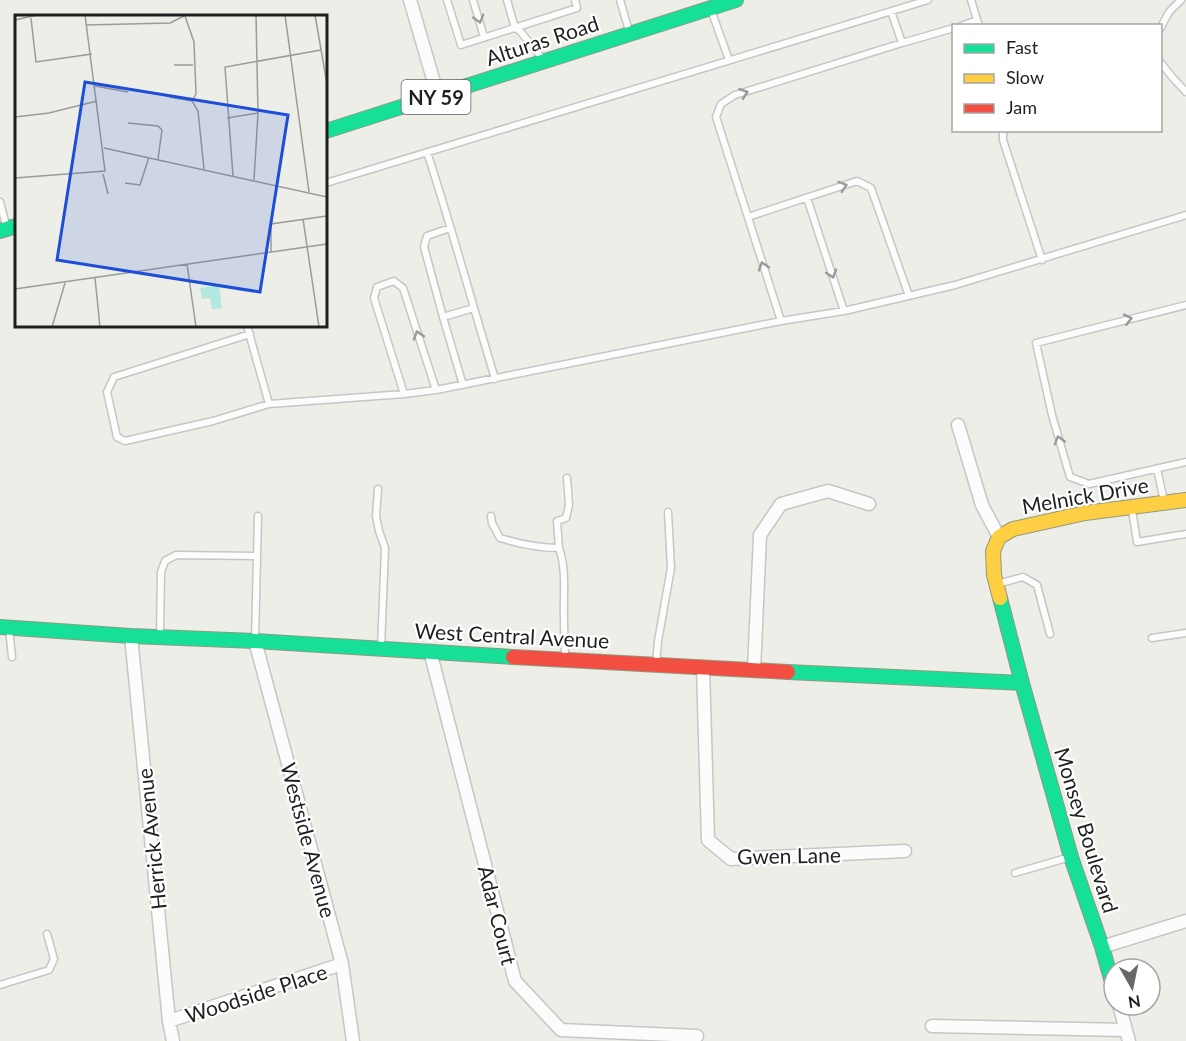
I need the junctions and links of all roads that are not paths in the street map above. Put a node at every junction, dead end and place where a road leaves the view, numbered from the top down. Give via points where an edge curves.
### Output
1 (410, 0) edge
2 (447, 0) edge
3 (473, 0) edge
4 (507, 0) edge
5 (575, 0) edge
6 (620, 0) edge
7 (736, 0) edge
8 (928, 0) edge
9 (971, 0) edge
10 (1181, 0) edge
11 (712, 5) edge
12 (891, 11) junction
13 (978, 23) edge
14 (1162, 27) edge
15 (515, 28) junction
16 (952, 29) edge
17 (630, 34) junction
18 (484, 37) junction
19 (902, 43) junction
20 (729, 60) junction
21 (545, 61) junction
22 (1162, 63) edge
23 (1186, 92) edge
24 (438, 96) junction
25 (327, 131) edge
26 (1003, 132) edge
27 (427, 152) junction
28 (327, 183) edge
29 (807, 198) junction
30 (0, 202) edge
31 (1186, 215) edge
32 (748, 218) junction
33 (8, 228) edge
34 (450, 228) junction
35 (1042, 260) junction
36 (909, 296) junction
37 (1186, 305) edge
38 (474, 308) junction
39 (844, 311) junction
40 (443, 317) junction
41 (781, 321) junction
42 (247, 327) edge
43 (250, 334) junction
44 (495, 379) junction
45 (463, 385) junction
46 (436, 390) junction
47 (404, 394) junction
48 (269, 404) junction
49 (958, 425) dead end
50 (1186, 462) edge
51 (1157, 469) junction
52 (567, 478) dead end
53 (378, 489) dead end
54 (1186, 500) edge
55 (1164, 503) junction
56 (869, 504) dead end
57 (1131, 507) junction
58 (668, 512) dead end
59 (258, 516) dead end
60 (491, 516) dead end
61 (1186, 534) edge
62 (999, 537) junction
63 (559, 548) junction
64 (257, 556) junction
65 (997, 584) junction
66 (5, 628) edge
67 (1186, 633) edge
68 (1050, 634) dead end
69 (131, 636) junction
70 (159, 637) junction
71 (1152, 638) dead end
72 (255, 640) junction
73 (381, 648) junction
74 (430, 651) junction
75 (12, 657) dead end
76 (565, 659) junction
77 (656, 665) junction
78 (703, 668) junction
79 (754, 670) junction
80 (1022, 683) junction
81 (904, 851) dead end
82 (1071, 857) junction
83 (1015, 873) dead end
84 (1186, 921) edge
85 (47, 934) dead end
86 (1102, 947) junction
87 (1105, 957) edge
88 (342, 964) junction
89 (0, 985) edge
90 (1122, 1017) edge
91 (169, 1021) junction
92 (932, 1026) dead end
93 (1127, 1035) edge
94 (559, 1036) edge
95 (697, 1036) dead end
96 (173, 1041) edge
97 (353, 1041) edge

1 - 24 street
2 - 18 lane via 461,45
3 -> 18 lane
4 - 15 lane
5 - 15 lane via 577,8
6 - 17 lane
7 - 11 street, Alturas Road / NY 59
8 - 12 lane
9 - 13 lane
10 - 14 lane
11 - 17 street, Alturas Road / NY 59
11 - 20 lane
12 - 19 lane
12 - 20 lane
15 - 18 lane
15 - 21 lane
16 - 19 lane
17 - 21 street, Alturas Road / NY 59
32 -> 19 lane via 716,117 722,104 735,95
20 - 27 lane
21 - 24 street, Alturas Road / NY 59
22 - 23 lane
24 - 25 street, Alturas Road / NY 59
26 - 35 lane
27 - 28 lane
27 - 34 lane
29 - 32 lane
29 -> 36 lane via 857,182 871,188
29 -> 39 lane
30 - 33 lane
31 - 35 lane
41 -> 32 lane
34 - 38 lane
34 - 40 lane via 426,236 424,247
35 - 36 lane
36 - 39 lane
51 -> 37 lane via 1089,484 1070,477 1036,343
38 - 40 lane
38 - 44 lane
39 - 41 lane
40 - 45 lane
41 - 44 lane
42 - 43 lane
43 - 48 lane
43 - 48 lane via 114,378 107,392 117,437 124,441
44 - 45 lane
45 - 46 lane
46 - 47 lane
46 -> 47 lane via 403,288 394,281 377,287 374,298
47 - 48 lane
49 - 62 street via 982,505
50 - 51 lane
51 - 55 lane
52 - 63 lane via 566,518 557,521
53 - 73 lane via 376,516 385,548
54 - 55 street, Melnick Drive
55 - 57 street, Melnick Drive
56 - 79 street via 828,491 781,504 760,535
57 - 61 lane via 1137,543
57 - 62 street, Melnick Drive via 1013,529
58 - 77 lane via 671,568
59 - 64 lane
60 - 63 lane via 500,538
62 - 65 street, Melnick Drive via 993,551
63 - 76 lane via 564,576
64 - 70 lane via 176,555 165,561 161,572
64 - 72 lane
65 - 68 lane via 1023,577 1037,585
65 - 80 street, Melnick Drive
66 - 69 street, West Central Avenue
66 - 75 lane
67 - 71 lane
69 - 70 street, West Central Avenue
69 - 91 street, Herrick Avenue
70 - 72 street, West Central Avenue
72 - 73 street, West Central Avenue
72 - 88 street, Westside Avenue
73 - 74 street, West Central Avenue
74 - 76 street, West Central Avenue
74 - 94 street, Adar Court via 515,981
76 - 77 street, West Central Avenue
77 - 78 street, West Central Avenue
78 - 79 street, West Central Avenue
78 - 81 street, Gwen Lane via 708,840 731,859
79 - 80 street, West Central Avenue
80 - 82 street, Monsey Boulevard
82 - 83 lane
82 - 86 street, Monsey Boulevard
84 - 86 street
85 - 89 lane via 54,959 49,970
86 - 87 street, Monsey Boulevard
88 - 91 street, Woodside Place
88 - 97 street, Westside Avenue
90 - 93 street
91 - 96 street, Herrick Avenue
92 - 93 street
94 - 95 street, Adar Court

